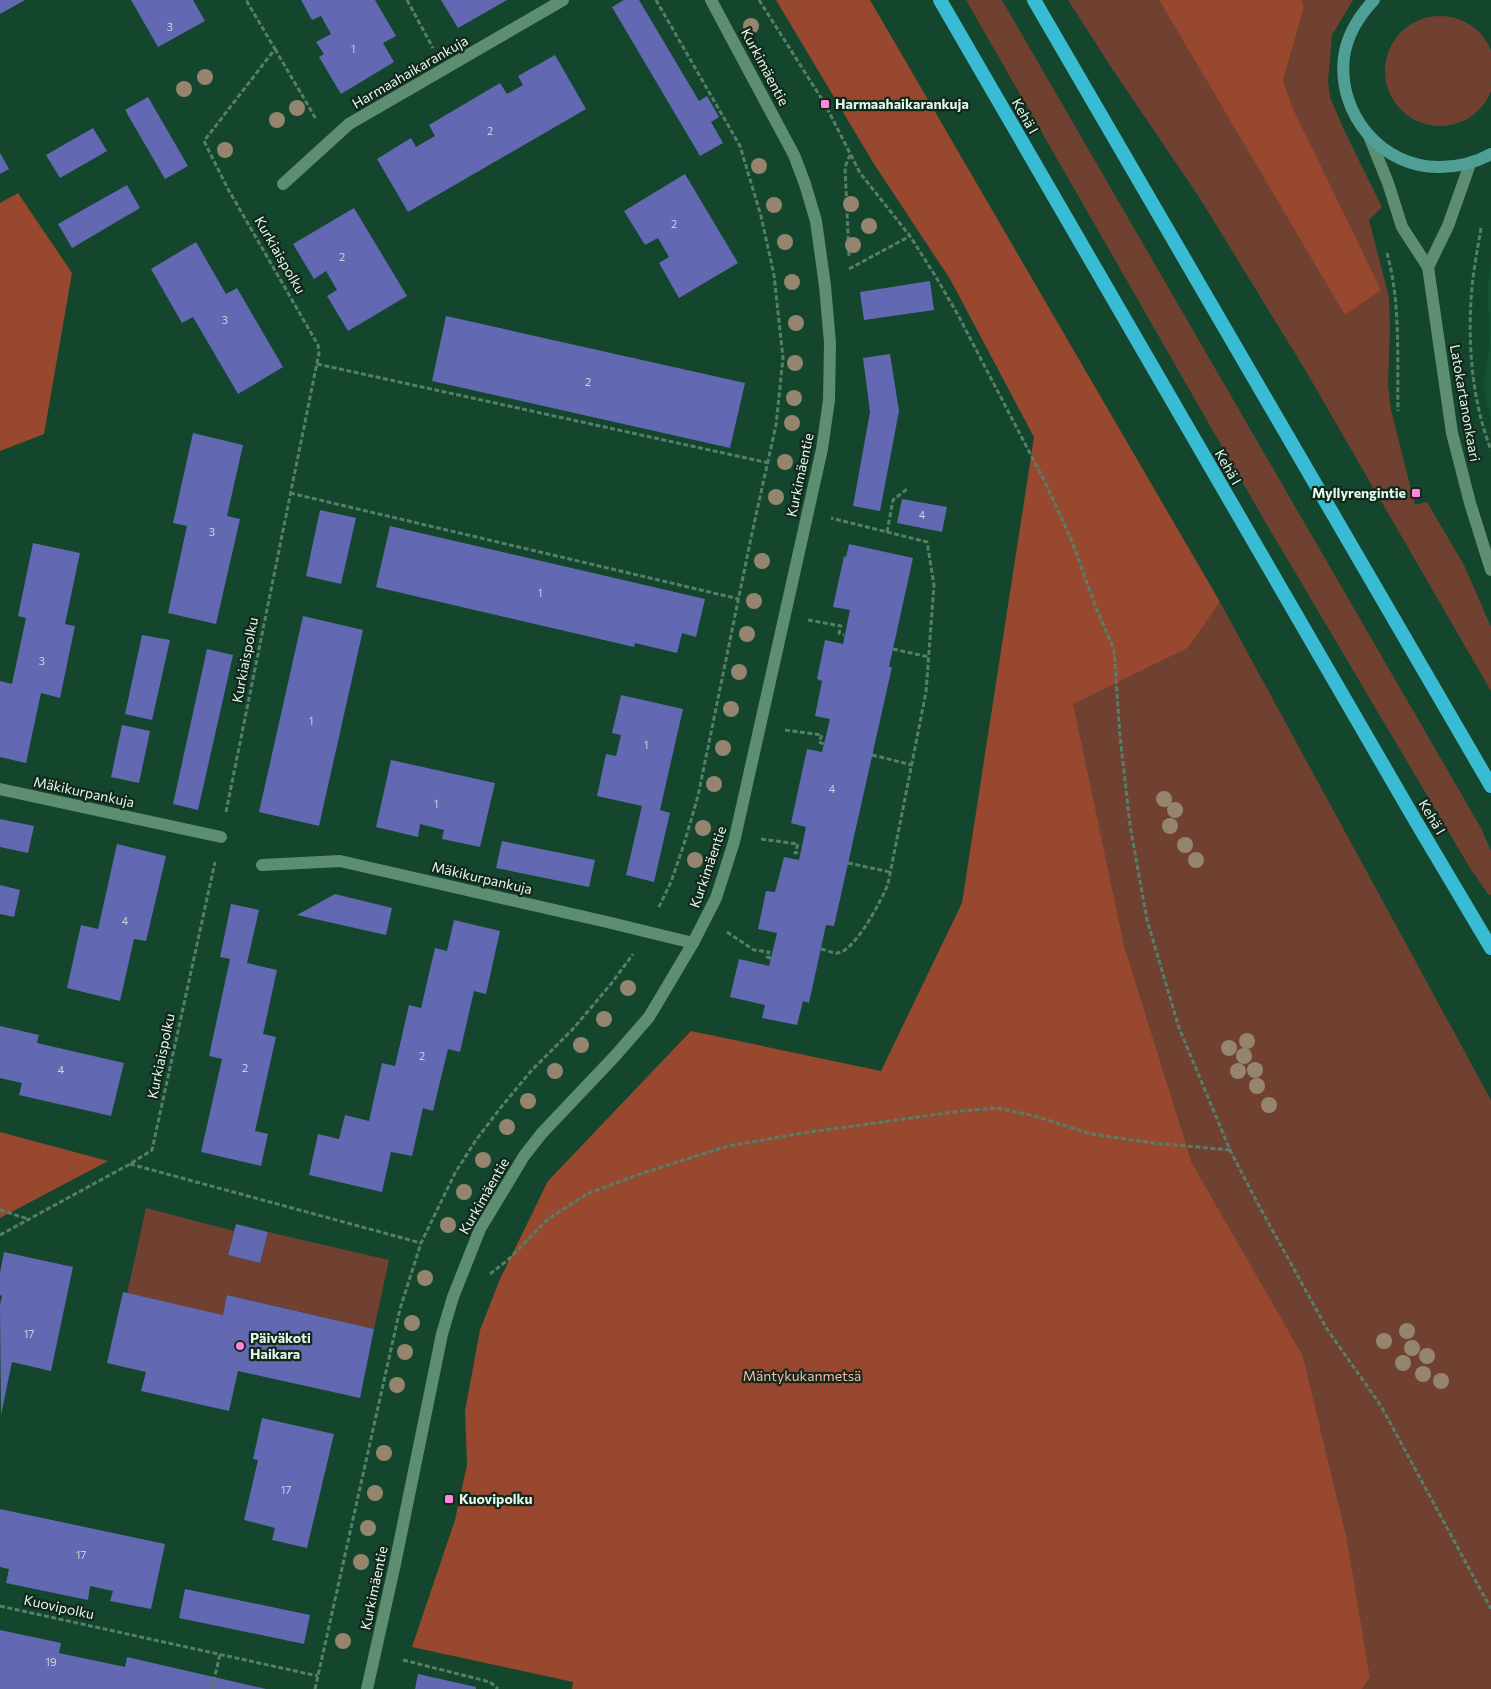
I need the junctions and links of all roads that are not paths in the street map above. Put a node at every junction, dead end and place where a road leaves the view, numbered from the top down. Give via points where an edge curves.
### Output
1 (563, 0) edge
2 (711, 0) edge
3 (940, 0) edge
4 (1034, 0) edge
5 (1374, 0) edge
6 (1369, 136) junction
7 (1491, 154) edge
8 (1470, 164) junction
9 (283, 184) dead end
10 (1428, 267) junction
11 (1491, 570) edge
12 (1491, 786) edge
13 (0, 789) edge
14 (221, 837) road end
15 (262, 865) dead end
16 (693, 943) junction
17 (1491, 948) edge
18 (368, 1689) edge

1 - 9 street, Harmaahaikarankuja via 350,124
2 - 16 street, Kurkimäentie via 786,138 805,184 816,221 830,353 829,400 822,449 734,842 716,898
3 - 17 highway, Kehä I
4 - 12 highway
5 - 6 main road via 1355,24 1344,57 1345,91 1350,107
6 - 8 main road via 1398,158 1415,164 1433,168
6 - 10 street, Latokartanonkaari via 1402,227
7 - 8 main road
8 - 10 street via 1448,226
10 - 11 street, Latokartanonkaari via 1452,434
13 - 14 street, Mäkikurpankuja
15 - 16 street, Mäkikurpankuja via 340,862
16 - 18 street, Kurkimäentie via 649,1017 542,1133 524,1156 480,1229 442,1334

